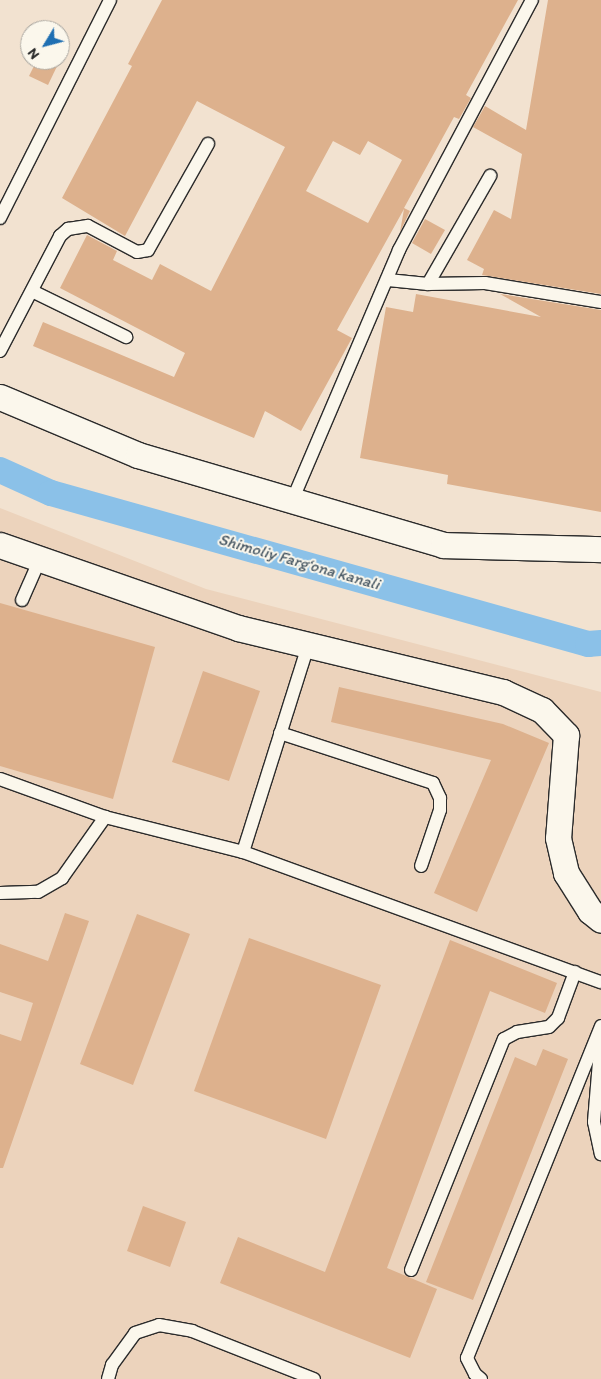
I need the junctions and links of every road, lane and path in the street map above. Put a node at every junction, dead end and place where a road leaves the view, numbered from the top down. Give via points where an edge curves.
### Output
1 (110, 0) edge
2 (532, 0) edge
3 (208, 144) dead end
4 (490, 176) dead end
5 (0, 218) edge
6 (388, 280) junction
7 (428, 284) junction
8 (32, 291) junction
9 (601, 302) edge
10 (126, 337) dead end
11 (0, 351) edge
12 (0, 397) edge
13 (292, 500) junction
14 (0, 545) edge
15 (601, 549) edge
16 (40, 559) junction
17 (22, 600) dead end
18 (308, 646) junction
19 (280, 733) junction
20 (0, 779) edge
21 (105, 817) junction
22 (244, 852) junction
23 (421, 866) dead end
24 (0, 893) edge
25 (601, 920) edge
26 (574, 972) junction
27 (601, 982) edge
28 (601, 1026) edge
29 (601, 1033) edge
30 (601, 1154) edge
31 (411, 1270) dead end
32 (108, 1379) edge
33 (314, 1379) edge
34 (482, 1379) edge

1 - 5 lane
2 - 6 lane via 399,250
3 - 8 lane via 148,250 136,252 88,226 73,227 60,236
4 - 7 lane
6 - 7 lane
6 - 13 lane
7 - 9 lane via 485,283
8 - 10 lane
8 - 11 lane
12 - 13 street via 138,455
13 - 15 street via 443,544
14 - 16 street
16 - 17 lane
16 - 18 street via 238,628
18 - 19 lane
18 - 25 street via 502,692 542,710 566,735 558,838 566,873 590,911
19 - 22 lane
19 - 23 lane via 433,783 440,798 440,810
20 - 21 lane
21 - 22 lane
21 - 24 lane via 62,878 38,892
22 - 26 lane
26 - 27 lane
26 - 31 lane via 558,1018 549,1027 517,1032 504,1039
28 - 34 lane via 466,1358 475,1374
29 - 30 lane via 594,1122
32 - 33 lane via 112,1366 135,1333 159,1325 192,1332

